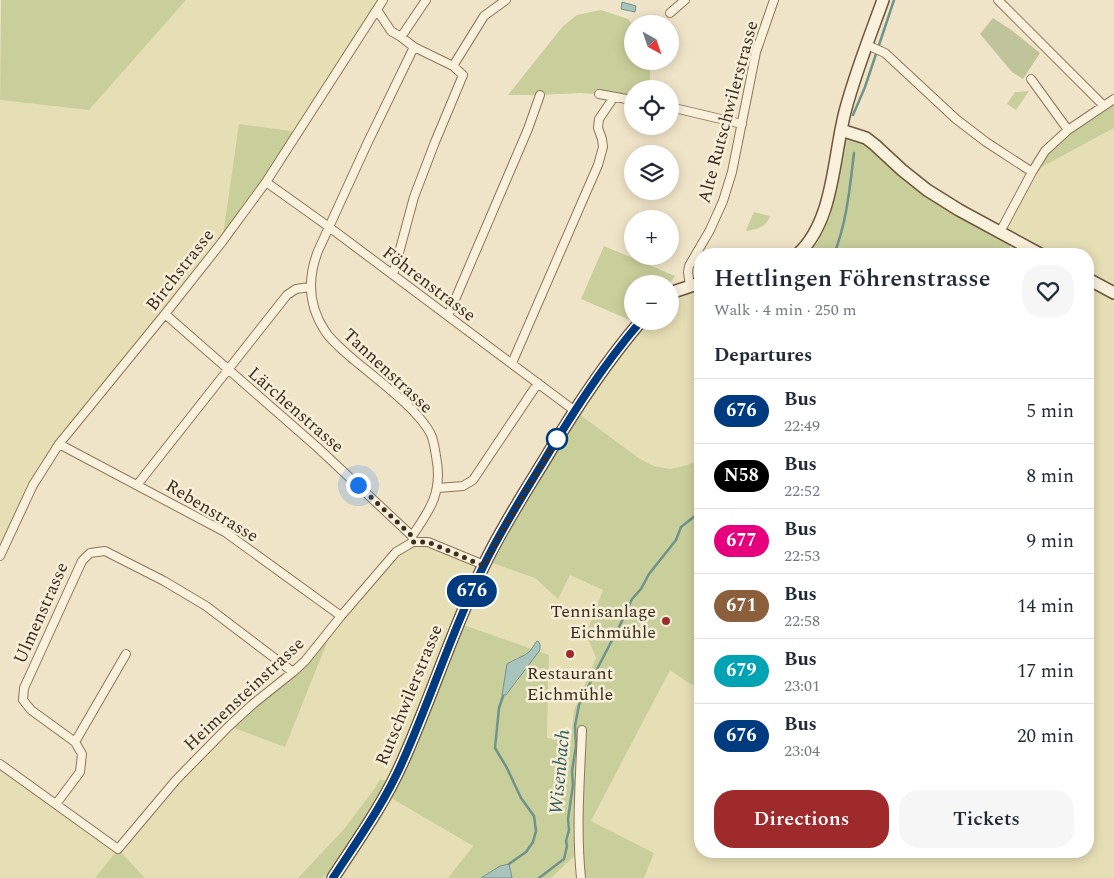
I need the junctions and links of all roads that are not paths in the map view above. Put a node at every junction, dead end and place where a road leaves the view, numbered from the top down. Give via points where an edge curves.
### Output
1 (383, 0) edge
2 (426, 0) edge
3 (506, 0) edge
4 (774, 0) edge
5 (883, 0) edge
6 (998, 0) edge
7 (682, 1) edge
8 (377, 10) junction
9 (670, 13) dead end
10 (401, 37) junction
11 (870, 46) junction
12 (414, 47) junction
13 (453, 66) junction
14 (1031, 79) dead end
15 (599, 94) dead end
16 (540, 95) dead end
17 (614, 97) junction
18 (624, 99) edge
19 (1114, 99) edge
20 (1103, 106) junction
21 (679, 109) edge
22 (742, 124) junction
23 (841, 130) junction
24 (1068, 130) junction
25 (1032, 172) junction
26 (266, 182) junction
27 (329, 227) junction
28 (1000, 232) junction
29 (700, 248) edge
30 (804, 248) edge
31 (1029, 248) edge
32 (694, 257) edge
33 (393, 275) junction
34 (1094, 281) edge
35 (694, 282) edge
36 (694, 284) edge
37 (310, 287) junction
38 (679, 290) edge
39 (1114, 293) edge
40 (165, 314) junction
41 (448, 316) junction
42 (634, 330) edge
43 (512, 363) junction
44 (228, 369) junction
45 (538, 383) junction
46 (574, 411) junction
47 (59, 444) junction
48 (137, 485) junction
49 (438, 488) junction
50 (412, 539) junction
51 (0, 556) edge
52 (484, 566) junction
53 (341, 616) junction
54 (126, 654) dead end
55 (293, 672) junction
56 (582, 730) dead end
57 (75, 742) junction
58 (0, 764) edge
59 (56, 804) junction
60 (333, 878) edge
61 (581, 878) edge

1 - 8 street, Birchstrasse
2 - 10 street
3 - 13 street via 484,16
4 - 22 street, Alte Rutschwilerstrasse via 756,52
5 - 11 street
6 - 20 street
7 - 9 street
8 - 10 street via 391,31
8 - 26 street, Birchstrasse
10 - 12 street
11 - 23 street
11 - 25 street via 882,51 956,119
12 - 13 street
12 - 27 street, Tannenstrasse
13 - 33 street via 463,75 414,197
14 - 24 street
15 - 17 street
16 - 41 street
17 - 18 street
17 - 43 street via 599,120 603,147 598,165
19 - 20 street
20 - 24 street
21 - 22 street
22 - 29 street, Alte Rutschwilerstrasse via 723,201
23 - 28 street via 866,138 927,190
23 - 30 street via 824,213
24 - 25 street via 1045,151
25 - 28 street
26 - 27 street, Föhrenstrasse
26 - 40 street, Birchstrasse
27 - 33 street, Föhrenstrasse
27 - 37 street, Tannenstrasse via 314,261
28 - 31 street
32 - 35 street, Alte Rutschwilerstrasse via 688,272
33 - 41 street, Föhrenstrasse
34 - 39 street
36 - 38 street
37 - 44 street via 296,289 287,295
37 - 49 street, Tannenstrasse via 318,319 325,332 416,414 432,436 438,466
40 - 44 street, Lärchenstrasse
40 - 47 street, Birchstrasse
41 - 43 street, Föhrenstrasse
42 - 46 street, Rutschwilerstrasse
43 - 45 street, Föhrenstrasse
44 - 48 street
44 - 50 street, Lärchenstrasse via 317,447
45 - 46 street, Föhrenstrasse
45 - 49 street via 472,480 463,486
46 - 52 street, Rutschwilerstrasse
47 - 48 street, Rebenstrasse
47 - 51 street, Birchstrasse via 33,485
48 - 53 street, Rebenstrasse via 225,532
49 - 50 street, Tannenstrasse
50 - 52 street via 428,542
50 - 53 street, Heimensteinstrasse via 396,552
52 - 60 street, Rutschwilerstrasse via 401,766
53 - 55 street, Heimensteinstrasse
54 - 57 street
55 - 57 street, Ulmenstrasse via 206,606 164,581 105,551 90,553 82,560 24,688 24,700 31,710
55 - 59 street, Heimensteinstrasse via 229,726 176,780 118,849
56 - 61 street via 578,836
57 - 59 street via 82,754 80,772
58 - 59 street

